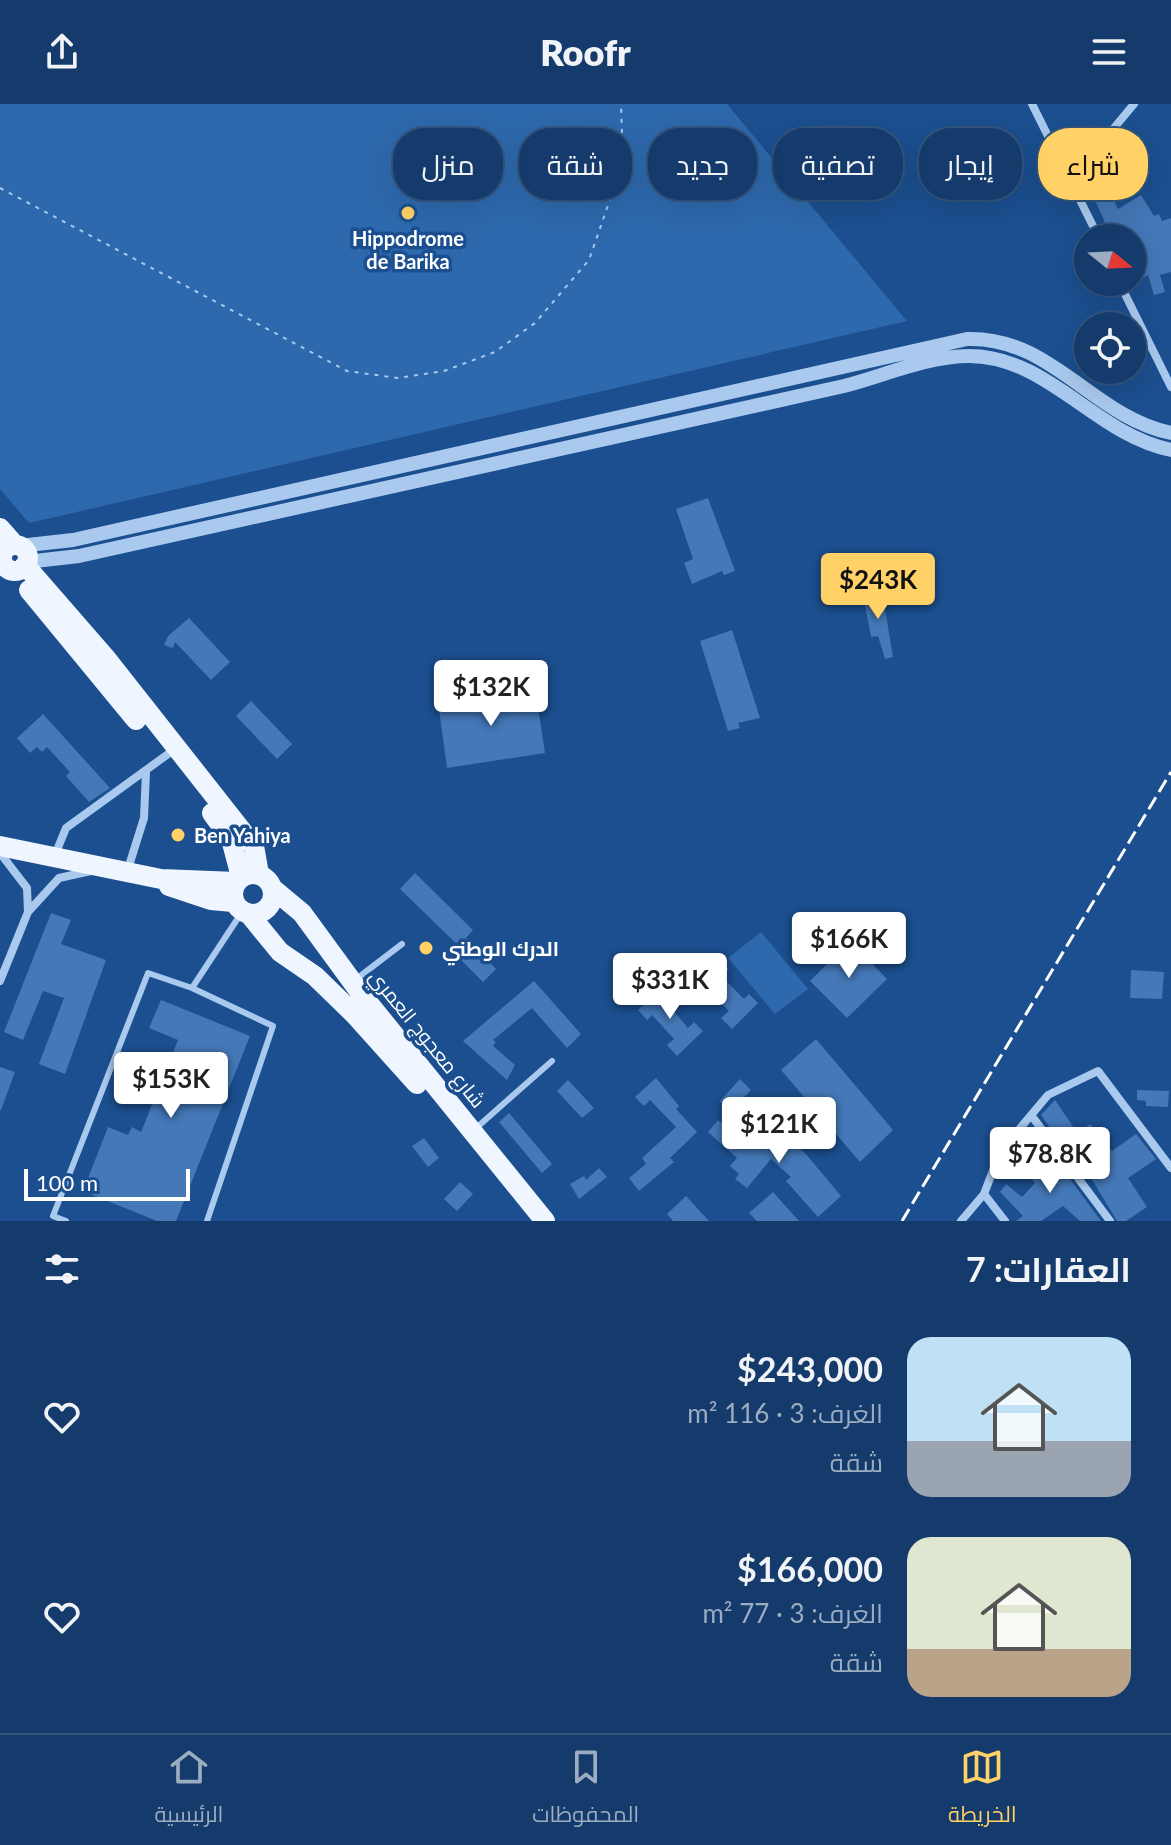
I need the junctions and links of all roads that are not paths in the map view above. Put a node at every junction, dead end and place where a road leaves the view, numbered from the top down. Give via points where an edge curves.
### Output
1 (1032, 104) edge
2 (1134, 104) edge
3 (1045, 128) edge
4 (1114, 128) edge
5 (1081, 200) edge
6 (1093, 224) edge
7 (1126, 296) edge
8 (1171, 387) edge
9 (1171, 433) edge
10 (1171, 450) edge
11 (0, 528) edge
12 (14, 557) edge
13 (170, 752) junction
14 (146, 772) junction
15 (0, 846) edge
16 (0, 853) edge
17 (54, 857) junction
18 (104, 869) junction
19 (127, 872) junction
20 (247, 893) junction
21 (28, 912) junction
22 (402, 944) dead end
23 (0, 981) edge
24 (353, 982) junction
25 (192, 988) junction
26 (552, 1061) dead end
27 (1031, 1115) junction
28 (472, 1131) junction
29 (1171, 1168) edge
30 (984, 1194) junction
31 (66, 1221) edge
32 (207, 1221) edge
33 (530, 1221) edge
34 (545, 1221) edge
35 (961, 1221) edge
36 (1005, 1221) edge
37 (1110, 1221) edge

1 - 3 street
2 - 4 street
5 - 6 street
7 - 8 street
9 - 12 street via 1125,417 1025,348 967,339
10 - 12 street via 1117,430 1028,369 991,357 965,356 110,549
11 - 12 main road
12 - 13 main road
13 - 14 street
13 - 20 main road via 231,839
13 - 20 main road via 254,846
14 - 17 street via 66,828
14 - 19 street via 144,818
15 - 17 main road
16 - 21 street via 27,888
17 - 18 main road
18 - 19 main road
18 - 21 street via 59,878
19 - 20 main road
20 - 24 main road, شارع معجوج العمري via 302,913
20 - 25 lane
20 - 33 main road, شارع معجوج العمري via 280,952 315,976 355,1015
21 - 23 street
22 - 24 lane
24 - 28 main road, شارع معجوج العمري
25 - 31 lane via 148,973 53,1216
25 - 32 lane via 273,1026
26 - 28 lane
27 - 29 street via 1048,1095 1098,1071
27 - 30 street via 1000,1152
27 - 37 street
28 - 34 main road, شارع معجوج العمري
30 - 35 street
30 - 36 street

